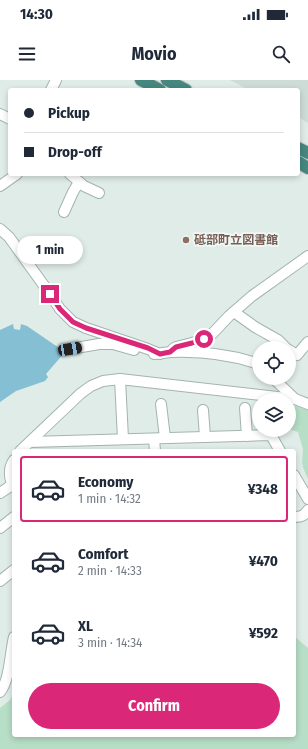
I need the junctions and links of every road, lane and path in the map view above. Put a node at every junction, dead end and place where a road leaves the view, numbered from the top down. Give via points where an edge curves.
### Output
1 (141, 80) edge
2 (167, 80) edge
3 (156, 88) edge
4 (182, 88) edge
5 (14, 176) edge
6 (72, 176) edge
7 (79, 182) junction
8 (0, 186) edge
9 (99, 193) dead end
10 (64, 212) dead end
11 (0, 229) edge
12 (308, 256) edge
13 (234, 312) junction
14 (279, 341) edge
15 (308, 342) edge
16 (70, 349) dead end
17 (170, 352) junction
18 (160, 354) junction
19 (296, 355) edge
20 (252, 362) edge
21 (120, 379) junction
22 (280, 385) edge
23 (289, 393) edge
24 (252, 394) edge
25 (296, 399) edge
26 (161, 404) dead end
27 (308, 404) edge
28 (245, 408) dead end
29 (203, 410) dead end
30 (247, 436) junction
31 (205, 437) junction
32 (165, 438) junction
33 (154, 439) junction
34 (123, 440) junction
35 (30, 442) junction
36 (22, 449) edge
37 (155, 449) edge
38 (279, 449) edge
39 (12, 463) edge
40 (296, 479) edge
41 (12, 482) edge
42 (12, 488) edge
43 (0, 493) edge
44 (308, 499) edge
45 (308, 510) edge
46 (296, 517) edge
47 (12, 519) edge
48 (0, 528) edge
49 (12, 572) edge
50 (0, 581) edge
51 (12, 648) edge
52 (0, 692) edge

1 - 3 highway
2 - 4 highway
5 - 8 street
6 - 7 street
7 - 9 street
7 - 10 street
11 - 18 street via 60,309 73,322
12 - 13 street
13 - 14 street
13 - 17 street via 204,339 176,347
15 - 19 street
16 - 18 street via 113,344 145,354
17 - 18 street
17 - 20 street via 210,352
21 - 24 street
21 - 34 street
21 - 35 street via 103,381 91,386
22 - 23 street
25 - 27 street
26 - 32 street
28 - 30 street
29 - 31 street
30 - 31 street
30 - 38 street via 271,435
31 - 32 street
32 - 33 street
33 - 34 street
33 - 37 street
34 - 35 street
35 - 36 street
39 - 41 street
40 - 44 street
42 - 43 street
45 - 46 street via 300,517
47 - 48 street
49 - 50 street
51 - 52 street via 4,688

